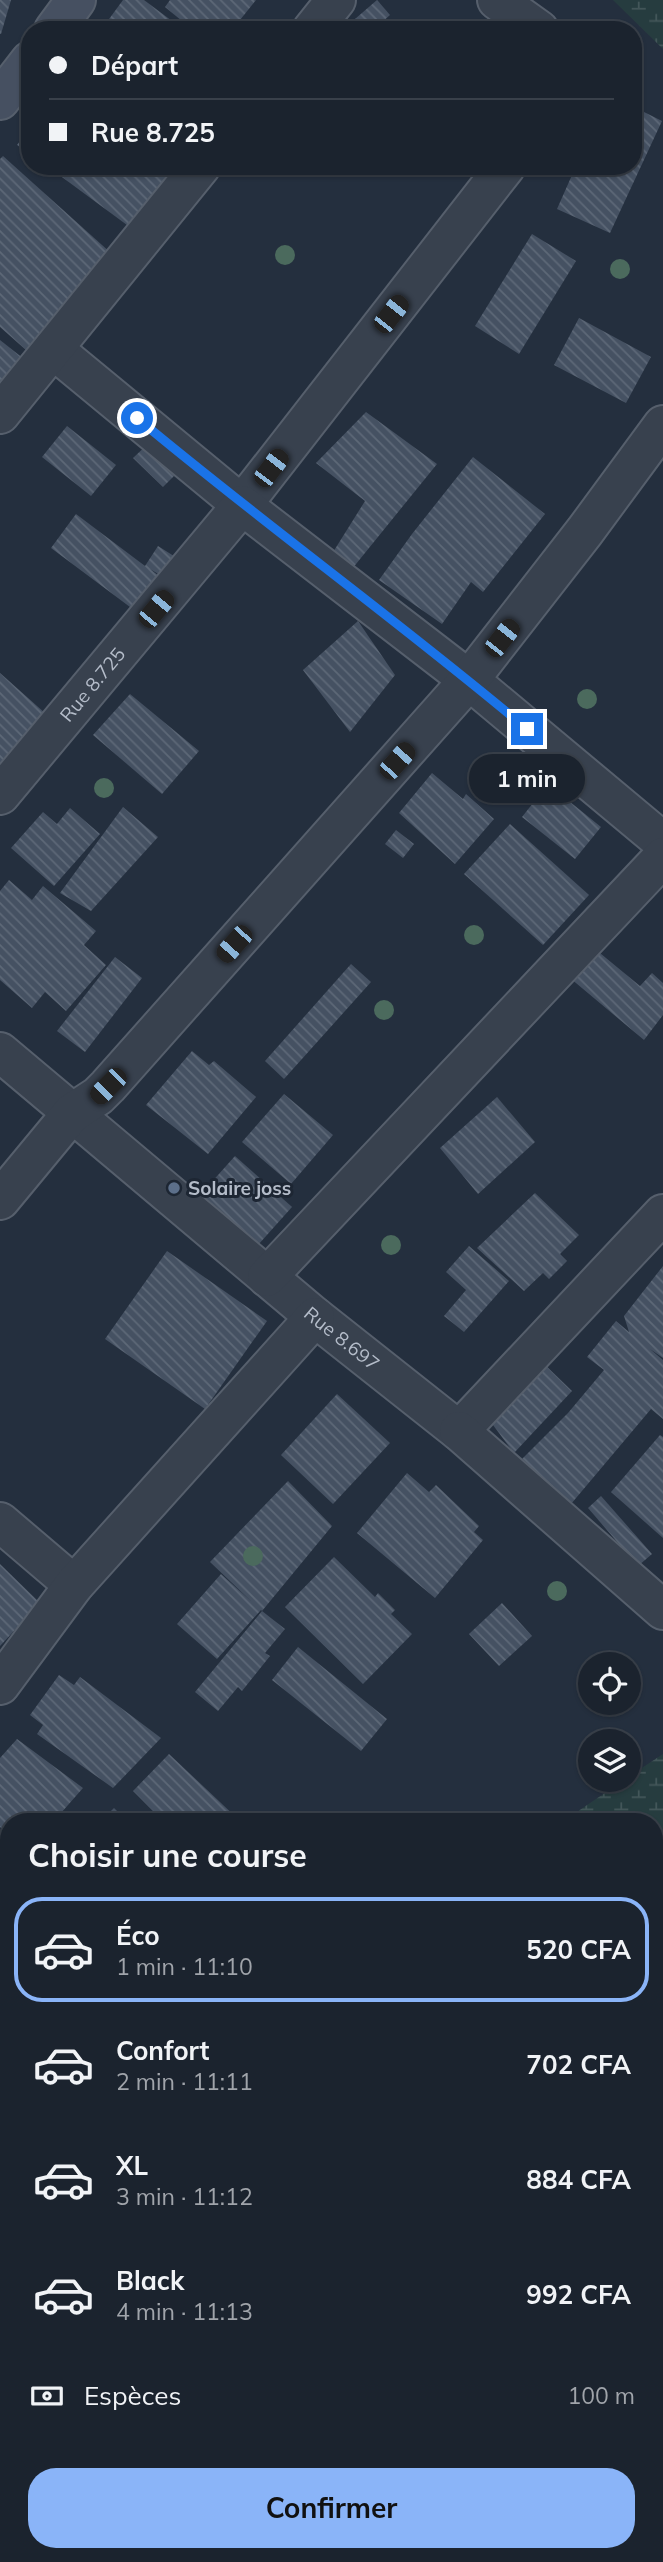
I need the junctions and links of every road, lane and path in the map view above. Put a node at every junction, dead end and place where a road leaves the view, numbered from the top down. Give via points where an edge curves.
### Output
1 (76, 0) edge
2 (336, 0) edge
3 (497, 0) edge
4 (61, 21) edge
5 (319, 21) edge
6 (526, 21) edge
7 (21, 72) edge
8 (2, 94) edge
9 (194, 175) edge
10 (499, 175) edge
11 (53, 349) junction
12 (0, 414) edge
13 (663, 425) edge
14 (243, 505) junction
15 (469, 680) junction
16 (0, 795) edge
17 (663, 842) edge
18 (663, 857) edge
19 (0, 1052) edge
20 (72, 1112) junction
21 (0, 1200) edge
22 (663, 1214) edge
23 (267, 1277) junction
24 (315, 1317) junction
25 (459, 1431) junction
26 (0, 1522) edge
27 (74, 1585) junction
28 (663, 1610) edge
29 (0, 1685) edge

1 - 4 main road
2 - 5 street
3 - 6 street
7 - 8 main road
9 - 11 street
10 - 14 street, Rue 8.725
11 - 12 street
11 - 14 street
13 - 15 street
14 - 15 street
14 - 16 street, Rue 8.725
15 - 17 street
15 - 20 street via 108,1086
18 - 23 street
19 - 20 street, Rue 8.697
20 - 21 street
20 - 23 street, Rue 8.697
22 - 25 street
23 - 24 street, Rue 8.697
24 - 25 street, Rue 8.697
24 - 27 street
25 - 28 street, Rue 8.697
26 - 27 street
27 - 29 street

